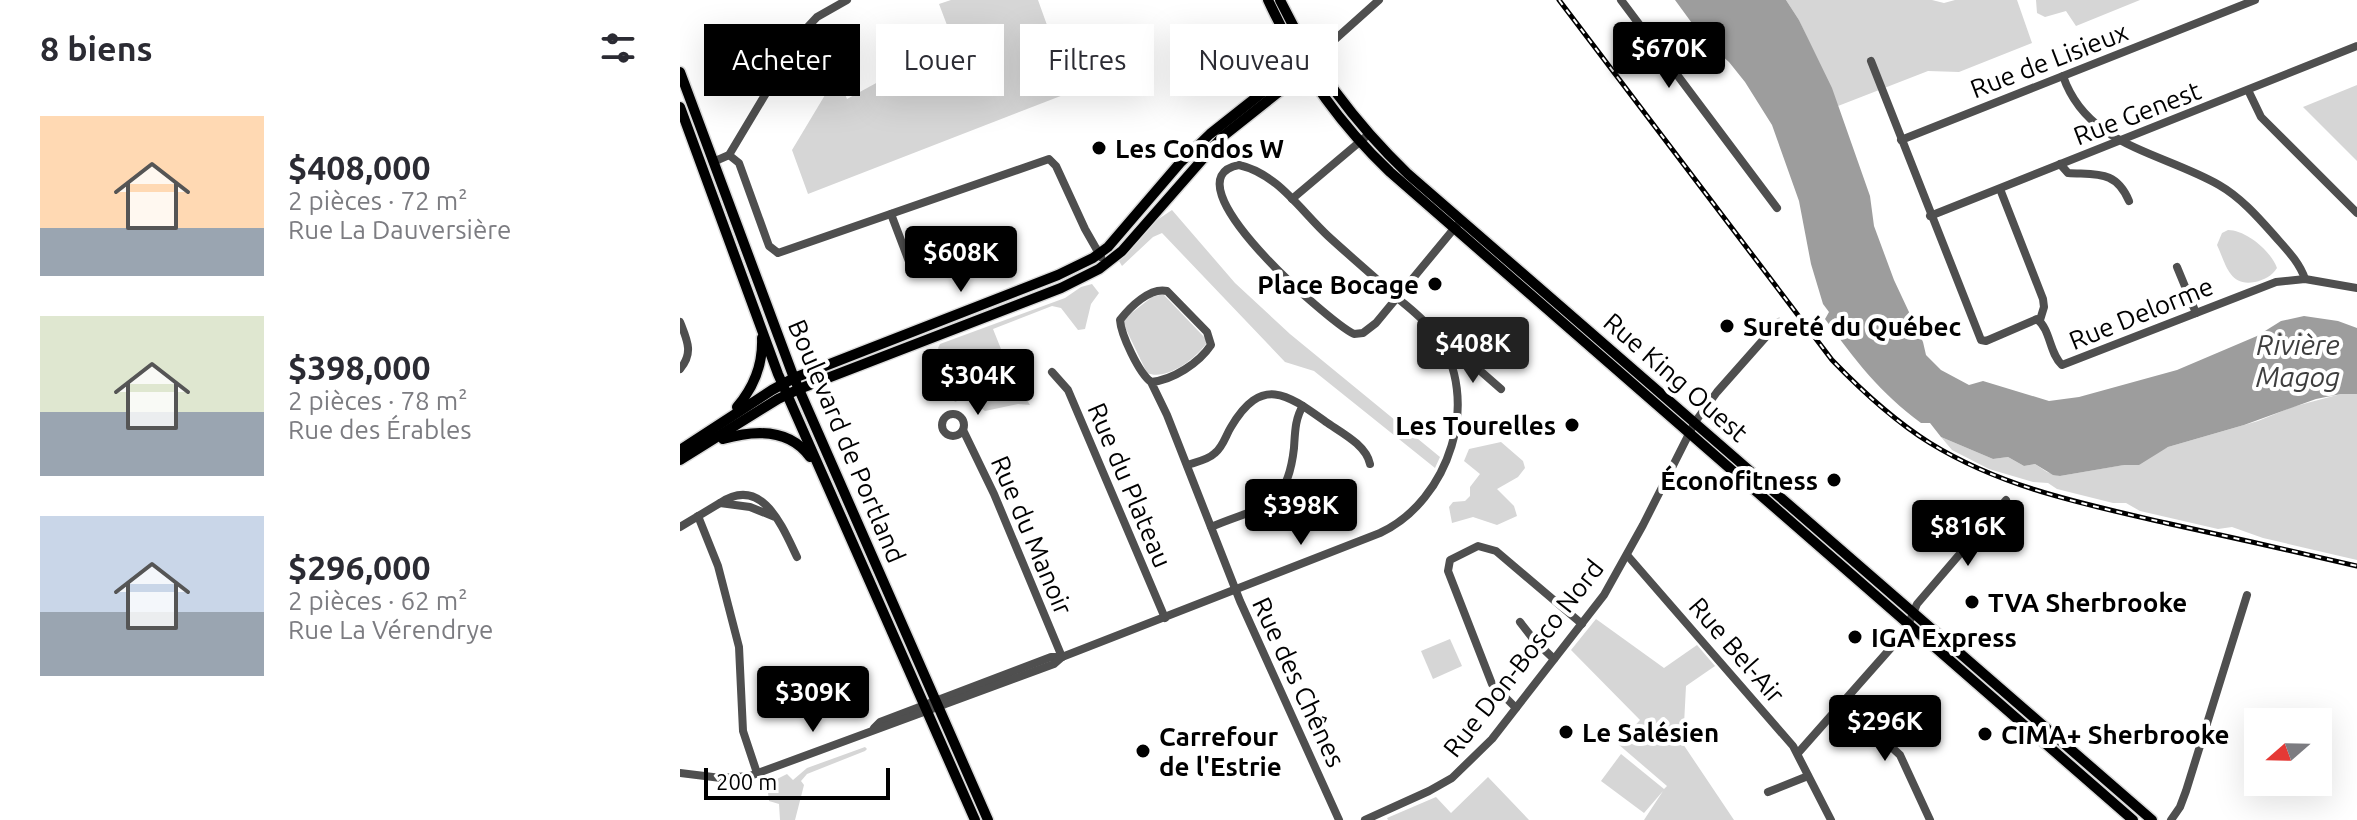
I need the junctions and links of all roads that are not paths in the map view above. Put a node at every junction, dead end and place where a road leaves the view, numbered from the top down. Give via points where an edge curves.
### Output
1 (847, 0) edge
2 (1268, 0) edge
3 (1280, 0) edge
4 (1379, 0) edge
5 (1621, 0) edge
6 (2255, 0) edge
7 (1282, 24) edge
8 (1290, 24) edge
9 (1338, 37) edge
10 (2357, 46) edge
11 (1871, 61) dead end
12 (680, 72) edge
13 (2063, 76) junction
14 (2248, 90) junction
15 (684, 96) edge
16 (1263, 96) edge
17 (1336, 96) edge
18 (680, 107) edge
19 (1365, 138) junction
20 (1901, 140) junction
21 (2121, 140) junction
22 (729, 155) junction
23 (713, 162) junction
24 (2060, 164) junction
25 (2000, 189) junction
26 (1292, 199) junction
27 (2129, 201) dead end
28 (1777, 208) dead end
29 (2357, 213) edge
30 (891, 214) junction
31 (1930, 216) junction
32 (1457, 224) junction
33 (1102, 259) junction
34 (910, 264) dead end
35 (2177, 267) dead end
36 (2305, 279) junction
37 (2357, 288) edge
38 (1396, 296) junction
39 (2196, 313) junction
40 (2040, 320) junction
41 (680, 322) edge
42 (1779, 322) dead end
43 (762, 332) junction
44 (1450, 361) junction
45 (680, 369) edge
46 (1052, 372) dead end
47 (1151, 382) junction
48 (797, 384) junction
49 (785, 389) junction
50 (1501, 389) dead end
51 (1303, 406) junction
52 (1695, 422) junction
53 (718, 424) junction
54 (963, 430) dead end
55 (1689, 433) junction
56 (713, 441) junction
57 (680, 450) edge
58 (680, 460) edge
59 (1370, 464) dead end
60 (1187, 465) junction
61 (828, 487) junction
62 (2006, 500) dead end
63 (698, 516) junction
64 (680, 527) edge
65 (1211, 527) junction
66 (1627, 555) junction
67 (797, 557) dead end
68 (1236, 590) junction
69 (2247, 595) dead end
70 (1912, 612) junction
71 (1165, 618) junction
72 (1520, 622) dead end
73 (1582, 624) junction
74 (1909, 624) junction
75 (1062, 657) junction
76 (1554, 659) junction
77 (1844, 703) junction
78 (937, 704) junction
79 (926, 708) junction
80 (1516, 708) junction
81 (1798, 753) junction
82 (680, 773) edge
83 (757, 773) junction
84 (1808, 776) junction
85 (1768, 792) dead end
86 (975, 820) edge
87 (988, 820) edge
88 (1339, 820) edge
89 (1365, 820) edge
90 (1831, 820) edge
91 (1930, 820) edge
92 (2133, 820) edge
93 (2152, 820) edge
94 (2171, 820) edge

1 - 22 street via 817,17 802,33
2 - 7 main road, Rue King Ouest
3 - 8 main road, Rue King Ouest
4 - 9 street
5 - 28 street
6 - 13 street, Rue de Lisieux
10 - 14 street, Rue Genest
11 - 20 street, Rue Delorme
12 - 15 main road, Boulevard de Portland
13 - 20 street, Rue de Lisieux
13 - 21 street via 2084,115
14 - 21 street, Rue Genest
14 - 29 street via 2261,117
15 - 23 main road, Boulevard de Portland
16 - 33 main road via 1180,163
17 - 19 main road, Rue King Ouest
18 - 43 main road, Boulevard de Portland
19 - 26 street
19 - 32 main road, Rue King Ouest
20 - 31 street, Rue Delorme
21 - 24 street, Rue Genest
21 - 36 street via 2240,199
22 - 23 street
22 - 30 street via 739,163 775,252
23 - 48 main road, Boulevard de Portland
24 - 25 street, Rue Genest
24 - 27 street via 2068,173 2112,178
25 - 31 street, Rue Genest
25 - 40 street via 2043,299
26 - 38 street
26 - 38 street via 1247,167 1230,167 1219,178 1219,196 1248,236 1350,333 1359,334 1376,323
30 - 33 street via 1049,159
30 - 34 street
31 - 40 street, Rue Delorme via 1981,340
32 - 38 street
32 - 52 main road, Rue King Ouest
32 - 55 main road, Rue King Ouest
33 - 48 main road via 1061,288
35 - 39 street
36 - 37 street, Rue Delorme
36 - 39 street, Rue Delorme via 2276,282
38 - 44 street via 1434,332
39 - 40 street, Rue Delorme via 2062,365
41 - 45 street via 689,349
42 - 52 street, Rue Don-Bosco Nord
43 - 49 main road, Boulevard de Portland
43 - 53 main road via 755,381
44 - 50 street via 1469,361
44 - 68 street via 1456,406 1451,448 1437,481 1415,511 1380,533
46 - 71 street, Rue du Plateau via 1068,390
47 - 47 street, Rue des Chênes via 1190,366 1211,345 1207,332 1163,289 1151,292 1120,320 1142,375
47 - 60 street, Rue des Chênes
48 - 49 main road
48 - 78 main road, Boulevard de Portland
49 - 53 main road
49 - 56 main road
49 - 61 main road, Boulevard de Portland
51 - 59 street via 1362,448
51 - 60 street via 1285,395 1259,395 1241,411 1215,454
51 - 65 street via 1291,472 1281,492 1266,505
52 - 55 street, Rue Don-Bosco Nord
52 - 70 main road, Rue King Ouest
53 - 57 main road
54 - 75 street, Rue du Manoir
55 - 66 street, Rue Don-Bosco Nord
55 - 74 main road, Rue King Ouest
56 - 58 main road
56 - 61 main road via 758,432 788,438 805,451
60 - 65 street, Rue des Chênes
61 - 79 main road, Boulevard de Portland
62 - 70 street
63 - 64 street
63 - 67 street via 732,497 753,496 765,503
63 - 83 street via 739,647 743,731
65 - 68 street, Rue des Chênes
66 - 73 street, Rue Don-Bosco Nord
66 - 81 street, Rue Bel-Air
68 - 71 street
68 - 88 street, Rue des Chênes
69 - 94 street via 2186,791
70 - 74 street
70 - 93 main road, Rue King Ouest
71 - 75 street
72 - 76 street
73 - 76 street, Rue Don-Bosco Nord
73 - 80 street via 1496,551 1478,546 1450,560 1448,571 1492,684
74 - 77 street
74 - 92 main road, Rue King Ouest
75 - 78 street
76 - 80 street, Rue Don-Bosco Nord
77 - 81 street
77 - 91 street via 1900,755
78 - 79 street
78 - 87 main road, Boulevard de Portland
79 - 83 street
79 - 86 main road, Boulevard de Portland
80 - 89 street, Rue Don-Bosco Nord via 1452,778
81 - 84 street, Rue Bel-Air
82 - 83 street via 730,779
84 - 85 street
84 - 90 street, Rue Bel-Air

